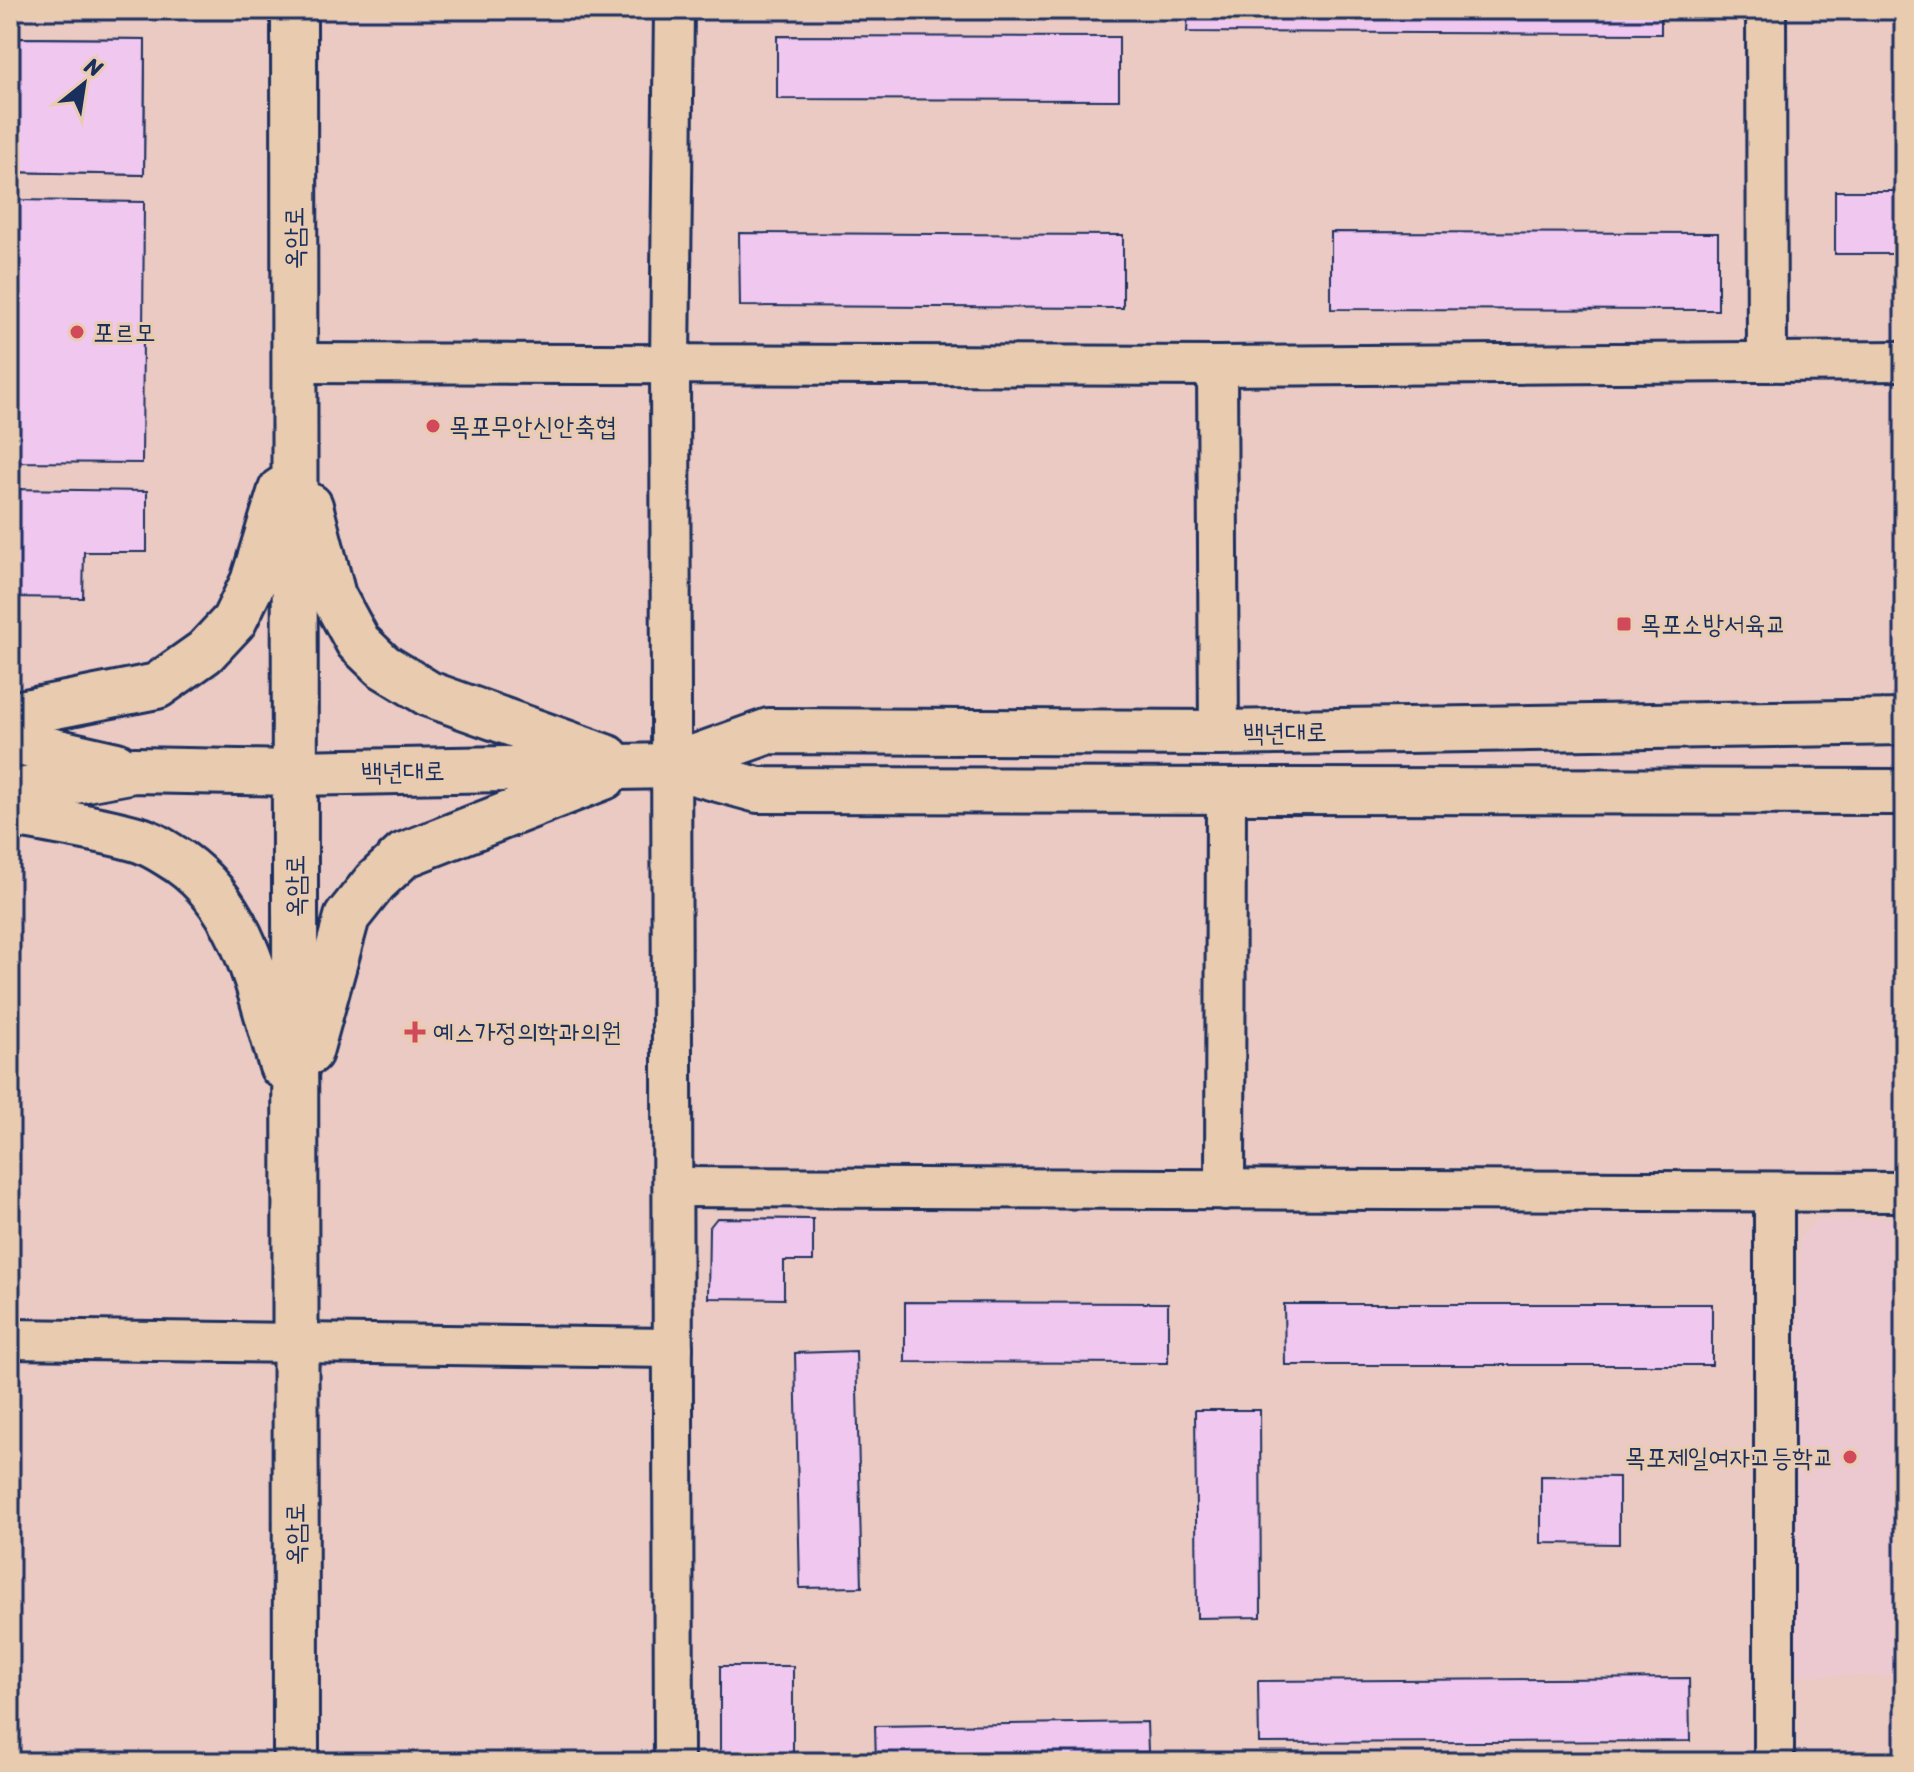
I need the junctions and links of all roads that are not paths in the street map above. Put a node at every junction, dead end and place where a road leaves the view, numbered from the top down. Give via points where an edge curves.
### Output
1 (294, 10) edge
2 (674, 10) edge
3 (1766, 10) edge
4 (1904, 361) edge
5 (1767, 362) junction
6 (294, 363) junction
7 (670, 364) junction
8 (1217, 366) junction
9 (294, 445) junction
10 (10, 715) edge
11 (1904, 722) edge
12 (1219, 733) junction
13 (10, 741) edge
14 (652, 766) junction
15 (134, 770) junction
16 (294, 773) junction
17 (1904, 792) edge
18 (10, 793) edge
19 (1226, 793) junction
20 (10, 813) edge
21 (295, 1110) junction
22 (673, 1187) junction
23 (1225, 1190) junction
24 (1774, 1192) junction
25 (1904, 1192) edge
26 (10, 1339) edge
27 (295, 1341) junction
28 (673, 1348) junction
29 (296, 1762) edge
30 (674, 1762) edge
31 (1774, 1762) edge

1 - 6 street, 옥암로
2 - 7 street
3 - 5 street
4 - 5 street
5 - 8 street
6 - 7 street
6 - 9 street, 옥암로
7 - 8 street
7 - 14 street
8 - 12 street
9 - 10 street via 253,582 234,621 205,652 157,686
9 - 14 street via 333,596 358,642 383,666 429,694
9 - 16 street, 옥암로
11 - 12 street, 백년대로
12 - 14 street, 백년대로 via 769,731
13 - 15 street, 백년대로
14 - 16 street, 백년대로
14 - 19 street, 백년대로 via 758,790
14 - 21 street via 404,855 375,882 347,917
14 - 22 street
15 - 16 street, 백년대로
15 - 18 street, 백년대로
16 - 21 street, 옥암로
17 - 19 street, 백년대로
19 - 23 street
20 - 21 street via 138,839 199,875 225,906 245,944
21 - 27 street, 옥암로
22 - 23 street
22 - 28 street
23 - 24 street
24 - 25 street
24 - 31 street
26 - 27 street
27 - 28 street
27 - 29 street, 옥암로
28 - 30 street

